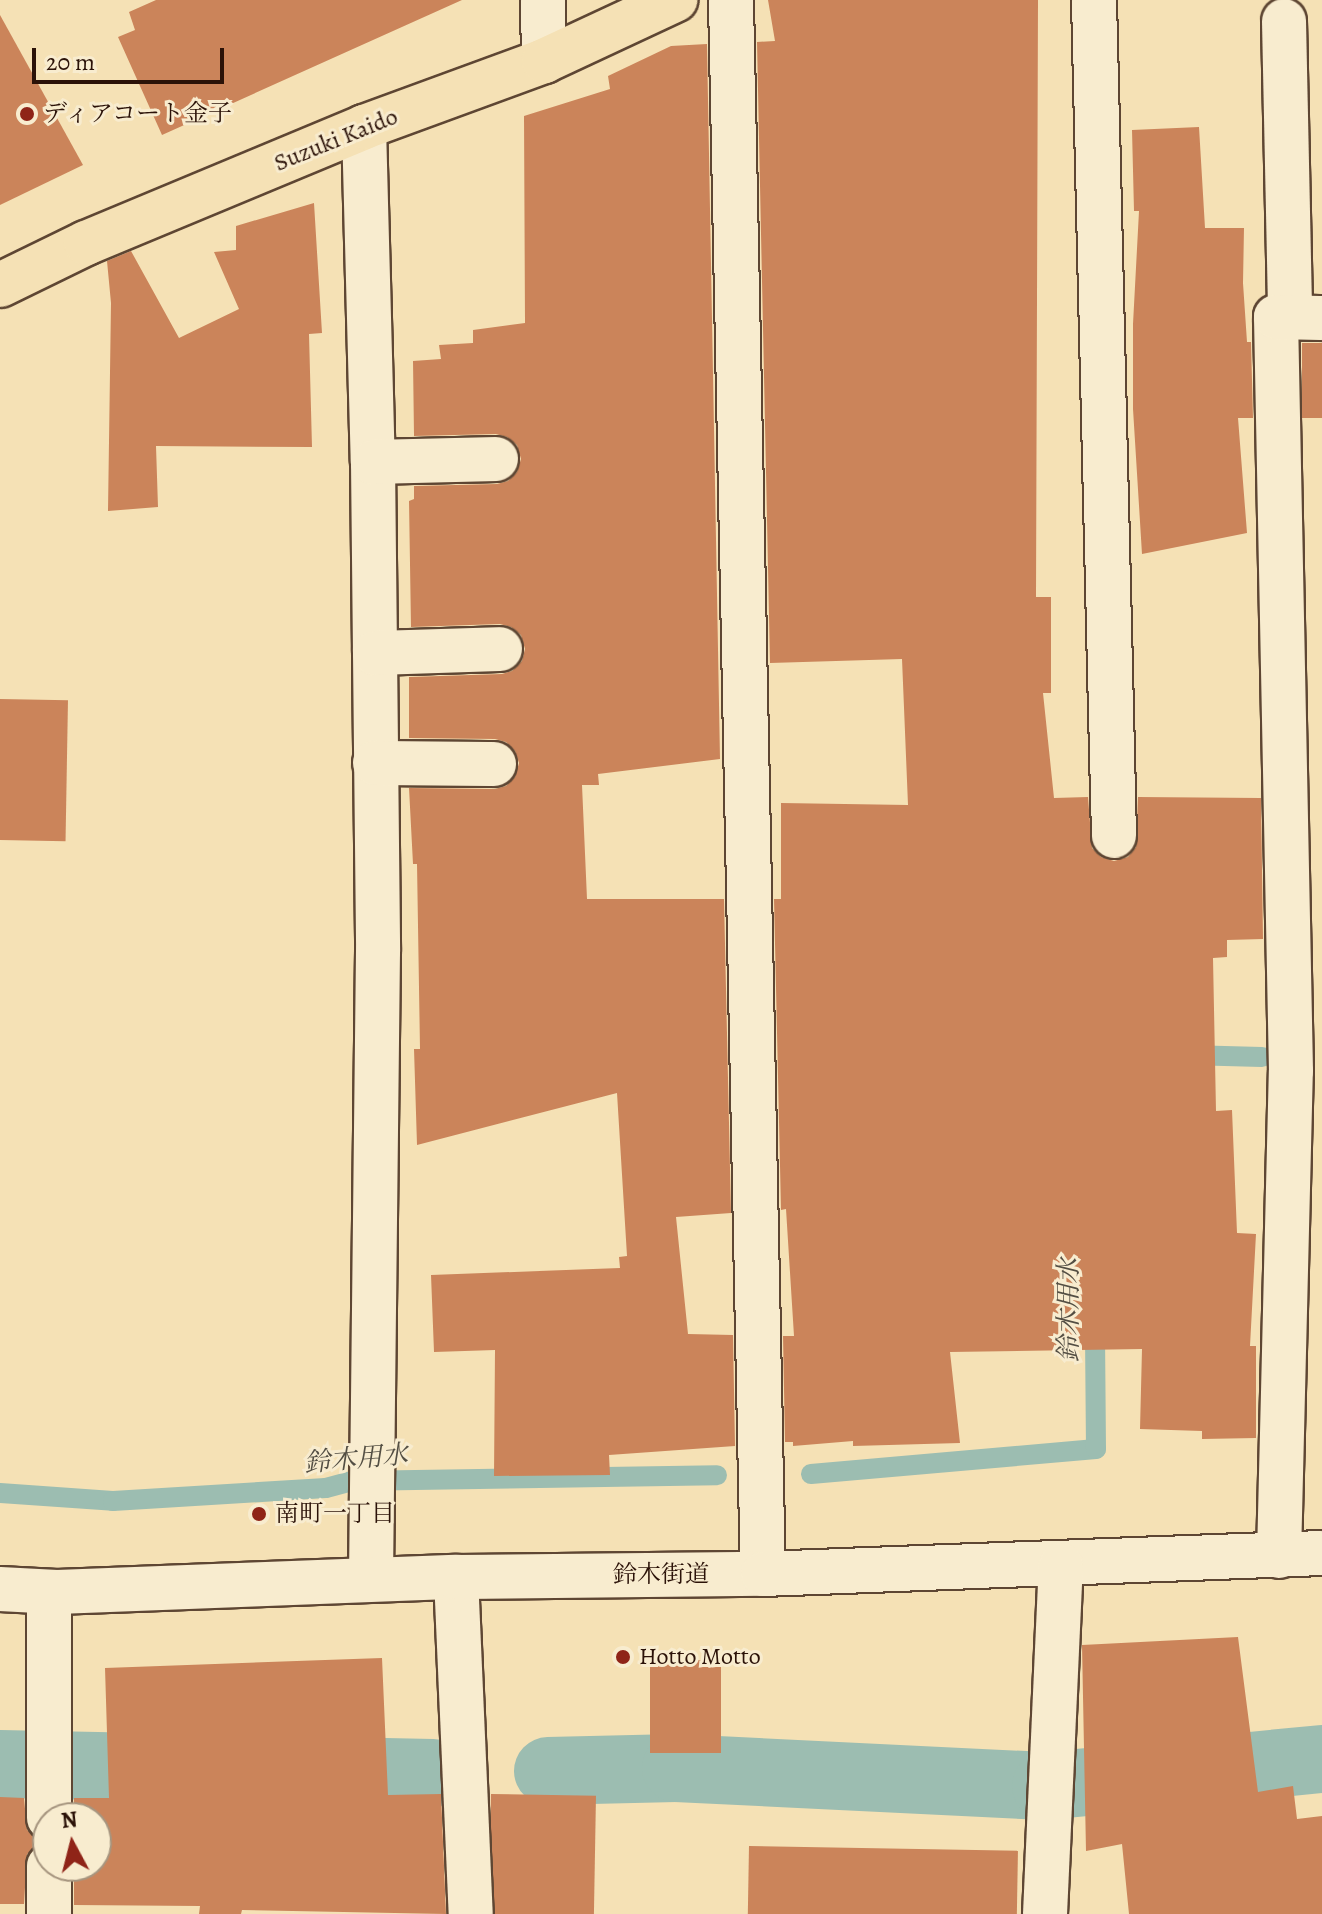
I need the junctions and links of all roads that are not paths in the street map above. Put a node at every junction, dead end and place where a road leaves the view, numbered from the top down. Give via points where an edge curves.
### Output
1 (543, 0) edge
2 (675, 0) edge
3 (731, 0) edge
4 (1094, 0) edge
5 (1284, 21) dead end
6 (544, 61) junction
7 (364, 127) junction
8 (0, 285) edge
9 (1306, 318) edge
10 (496, 459) dead end
11 (373, 462) junction
12 (500, 649) dead end
13 (375, 653) junction
14 (375, 763) junction
15 (494, 764) dead end
16 (1114, 836) dead end
17 (1322, 1553) edge
18 (1279, 1556) junction
19 (1061, 1565) junction
20 (763, 1574) junction
21 (456, 1577) junction
22 (371, 1579) junction
23 (0, 1589) edge
24 (49, 1592) junction
25 (49, 1802) edge
26 (49, 1882) edge
27 (49, 1914) edge
28 (471, 1914) edge
29 (1045, 1914) edge

1 - 6 street
2 - 6 main road, Suzuki Kaido
3 - 20 street
4 - 16 street
5 - 9 street
6 - 7 main road, Suzuki Kaido
7 - 8 main road, Suzuki Kaido via 86,243
7 - 11 street
9 - 18 street via 1276,317 1291,1071
10 - 11 street
11 - 13 street
12 - 13 street
13 - 14 street
14 - 15 street
14 - 22 street
17 - 18 street, 鈴木街道
18 - 19 street, 鈴木街道
19 - 20 street, 鈴木街道
19 - 29 street
20 - 21 street, 鈴木街道
21 - 22 street, 鈴木街道
21 - 28 street
22 - 24 street, 鈴木街道
23 - 24 street, 鈴木街道
24 - 25 street
26 - 27 street

